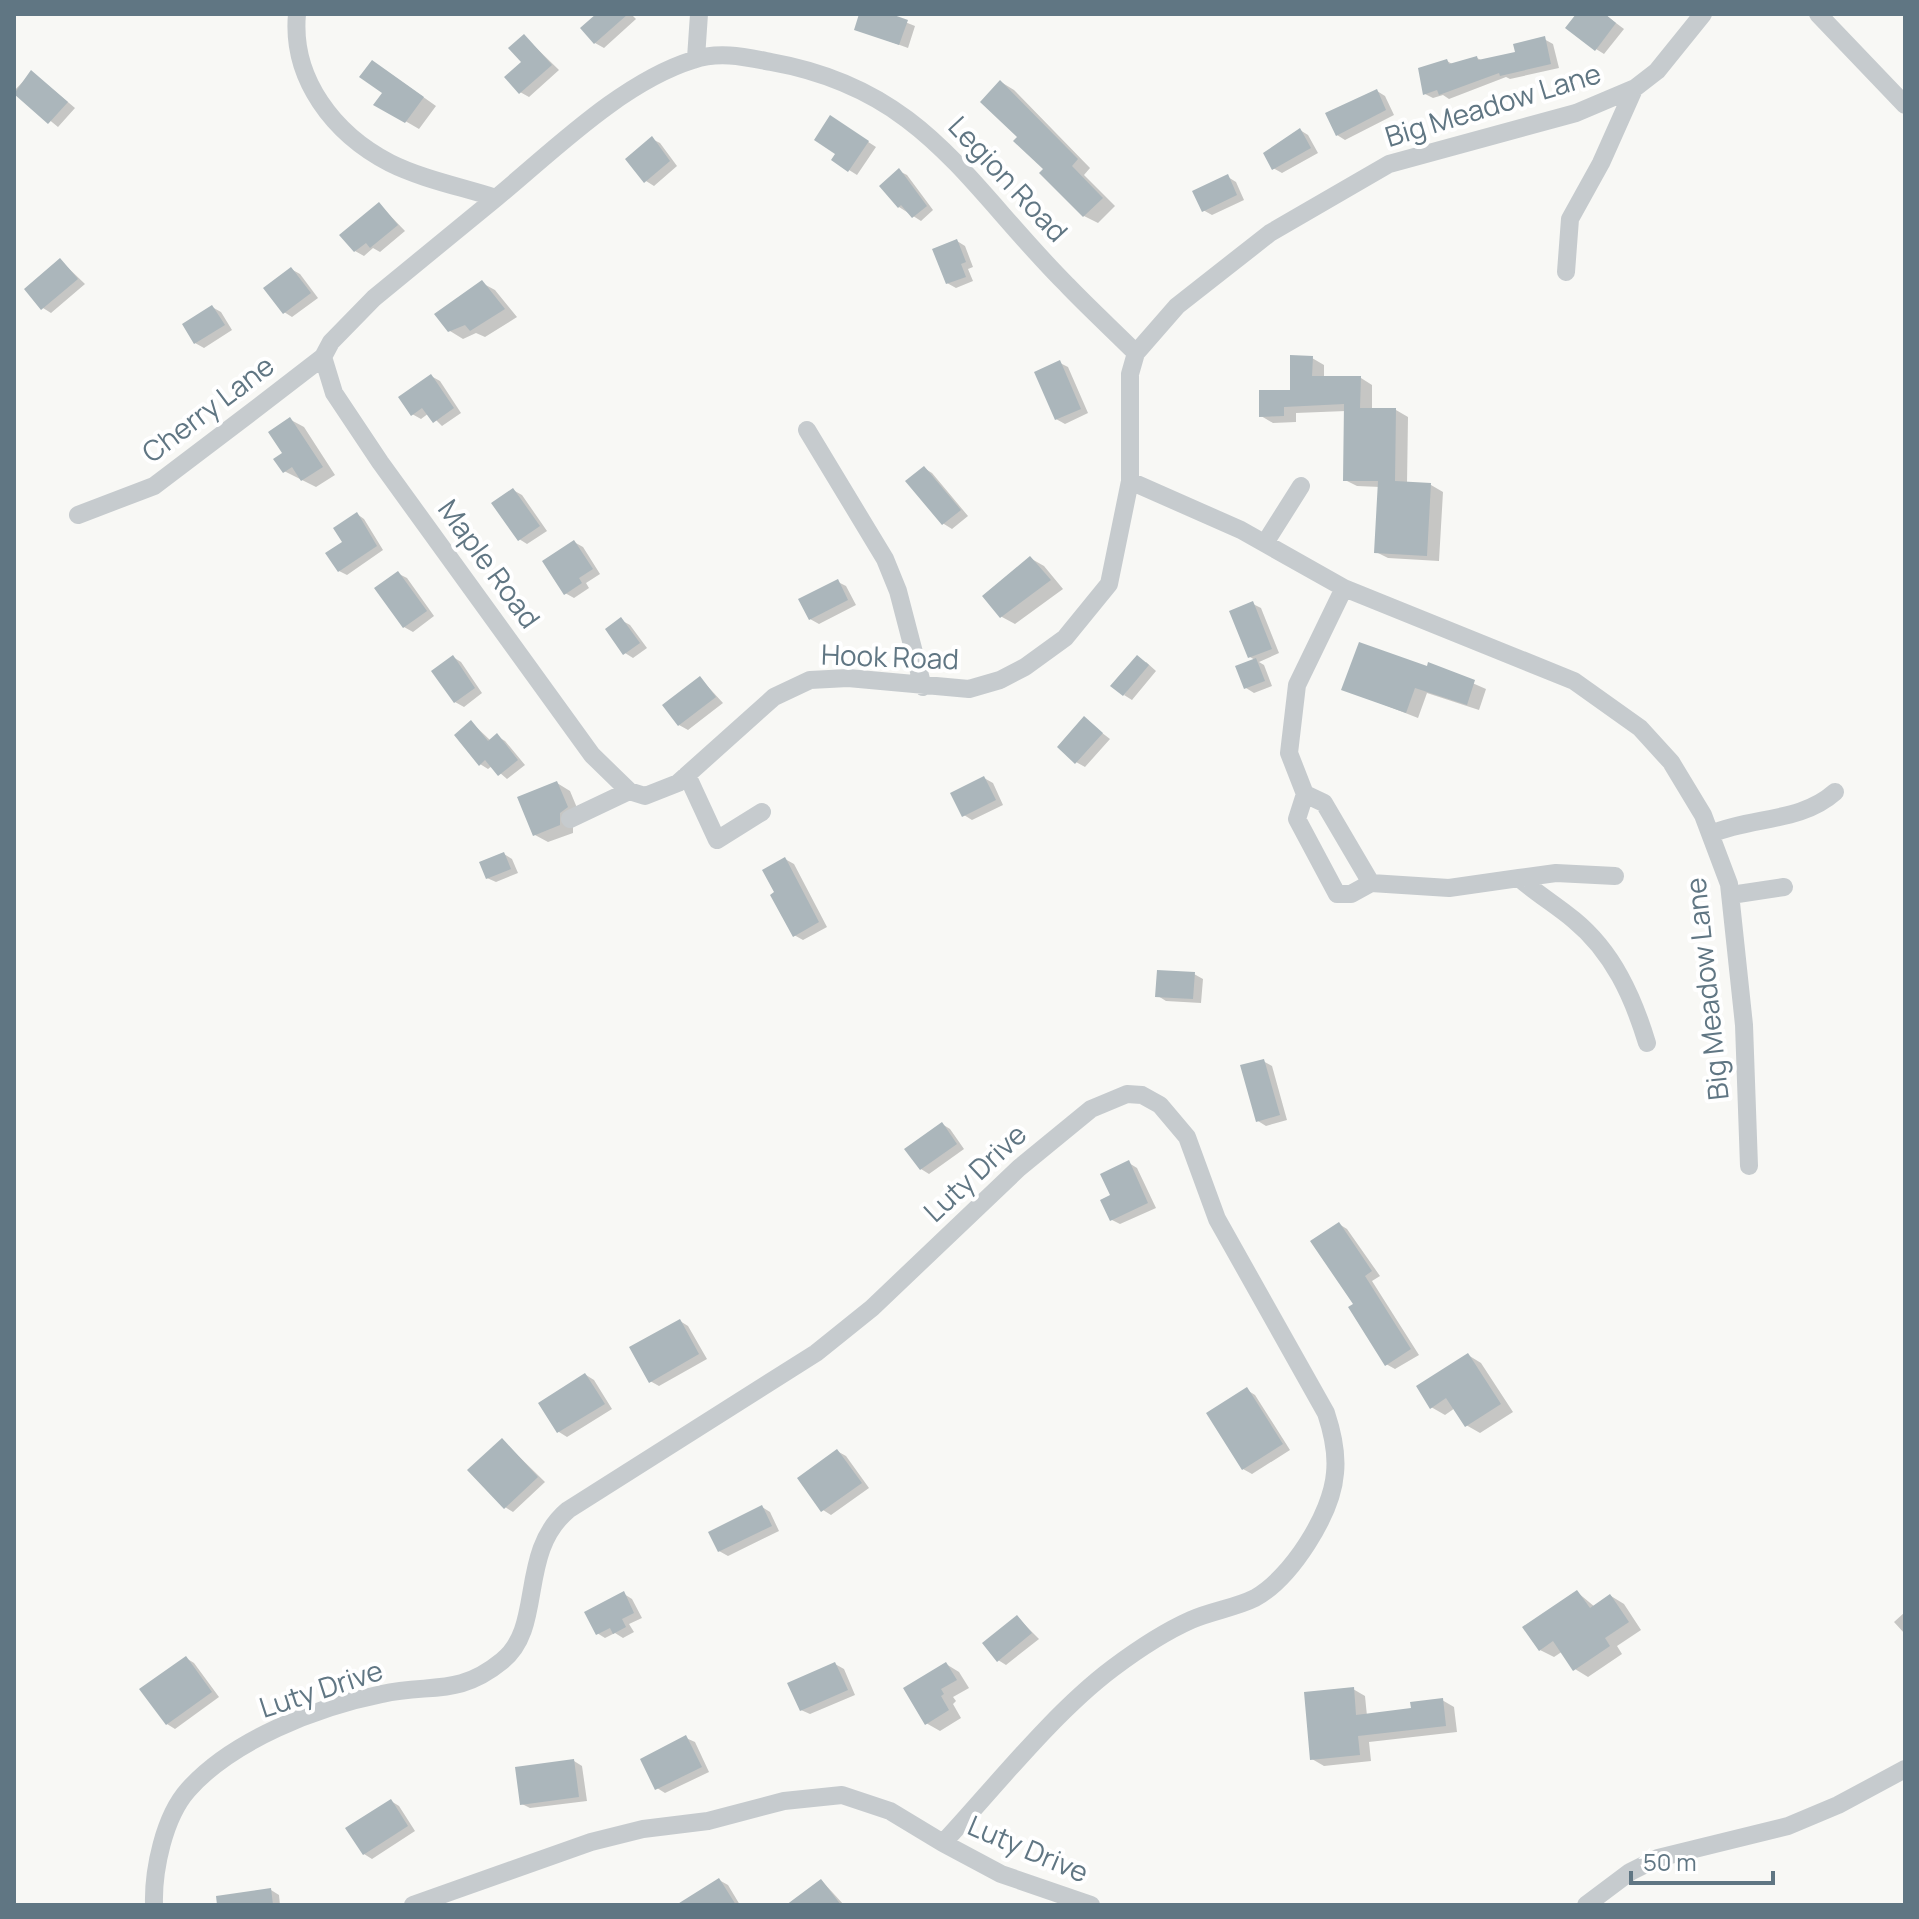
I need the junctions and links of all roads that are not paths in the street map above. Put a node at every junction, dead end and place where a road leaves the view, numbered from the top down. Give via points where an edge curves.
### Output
1 (297, 14) edge
2 (699, 14) edge
3 (1703, 14) edge
4 (1818, 14) edge
5 (696, 58) junction
6 (1634, 89) junction
7 (1905, 105) edge
8 (496, 198) junction
9 (1566, 272) dead end
10 (1136, 353) junction
11 (323, 357) junction
12 (807, 430) dead end
13 (1130, 481) junction
14 (1301, 486) dead end
15 (78, 515) dead end
16 (1265, 543) junction
17 (1344, 588) junction
18 (923, 687) junction
19 (687, 775) junction
20 (629, 791) junction
21 (1835, 792) dead end
22 (1305, 794) junction
23 (762, 812) dead end
24 (570, 819) dead end
25 (1711, 834) junction
26 (1615, 876) dead end
27 (1519, 878) junction
28 (1371, 883) junction
29 (1784, 887) dead end
30 (1731, 895) junction
31 (1647, 1043) dead end
32 (1749, 1166) dead end
33 (1905, 1769) edge
34 (943, 1843) junction
35 (154, 1905) edge
36 (413, 1905) edge
37 (1091, 1905) edge
38 (1586, 1905) edge

1 - 8 street via 297,49 312,92 355,141 391,163
2 - 5 street
3 - 6 street, Big Meadow Lane via 1657,71
4 - 7 street
5 - 8 street, Legion Road via 661,72 592,119
5 - 10 street, Legion Road via 732,55 797,67 886,103 958,161 1067,285
6 - 9 street via 1570,219
6 - 10 street, Big Meadow Lane via 1576,113 1389,164 1237,255 1177,306
8 - 11 street, Legion Road via 374,298
10 - 13 street via 1130,374
11 - 15 street, Cherry Lane via 154,486
11 - 20 street, Maple Road via 334,393 380,462 592,755
12 - 18 street via 885,559
13 - 16 street, Big Meadow Lane
13 - 18 street, Hook Road via 1109,584 1065,638 1000,680 969,689
14 - 16 street
16 - 17 street, Big Meadow Lane
17 - 22 street via 1297,685 1289,753
17 - 25 street, Big Meadow Lane via 1574,681 1612,706 1671,762
18 - 19 street, Hook Road via 848,678 810,680 774,697
19 - 20 street, Hook Road via 661,793
19 - 23 street via 717,840
20 - 24 street, Hook Road
21 - 25 street via 1802,814 1749,821
22 - 28 street via 1324,803
22 - 28 street via 1297,819 1337,894 1351,894
25 - 30 street, Big Meadow Lane
26 - 27 street via 1556,873
27 - 28 street via 1449,888
27 - 31 street via 1598,943 1631,996
29 - 30 street
30 - 32 street, Big Meadow Lane via 1744,1025
33 - 38 street via 1788,1826 1658,1858
34 - 35 street, Luty Drive via 1084,1692 1113,1668 1192,1619 1253,1599 1273,1585 1308,1543 1330,1501 1335,1472 1326,1413 1217,1219 1187,1137 1160,1105 1142,1095 1127,1094 1091,1109 816,1353 551,1524 519,1640 506,1659 477,1679 440,1690 383,1693 271,1730 207,1774 171,1815 153,1888
34 - 36 street, Luty Drive via 890,1811 842,1795 784,1801 591,1842
34 - 37 street, Luty Drive via 1001,1874

